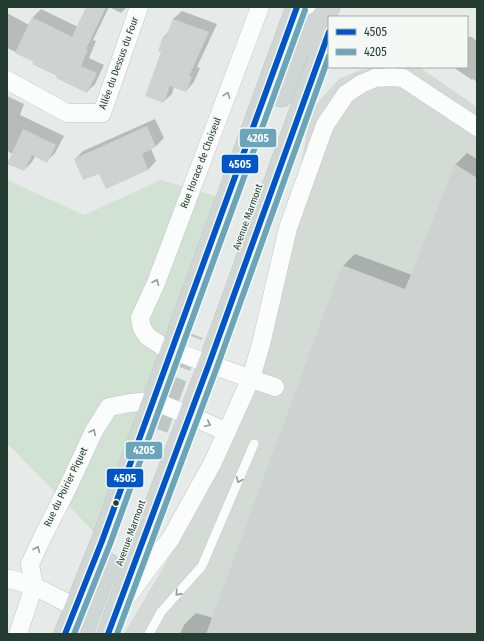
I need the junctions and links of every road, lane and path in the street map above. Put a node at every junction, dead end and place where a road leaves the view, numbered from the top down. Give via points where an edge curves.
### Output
1 (140, 7) edge
2 (260, 7) edge
3 (314, 7) edge
4 (329, 7) edge
5 (295, 12) edge
6 (328, 35) edge
7 (7, 80) edge
8 (477, 127) edge
9 (172, 349) junction
10 (209, 364) junction
11 (252, 378) junction
12 (275, 387) dead end
13 (152, 401) junction
14 (189, 415) junction
15 (226, 432) junction
16 (254, 444) dead end
17 (7, 580) edge
18 (34, 586) junction
19 (75, 607) junction
20 (116, 613) junction
21 (18, 634) edge
22 (65, 634) edge
23 (82, 634) edge
24 (93, 634) edge
25 (108, 634) edge
26 (149, 634) edge

1 - 7 street, Allée du Dessus du Four via 102,113 67,113
9 -> 2 street, Rue Horace de Choiseul via 147,336 140,318 156,283
3 - 4 main road, Avenue Marmont via 198,336 321,20
3 - 5 lane
5 - 9 main road
6 - 10 main road, Avenue Marmont
8 - 11 street via 403,78 375,78 346,94 325,125 288,228
9 - 10 street
9 - 13 main road
10 - 11 street
10 - 14 main road, Avenue Marmont
11 - 12 street
11 - 15 street
13 - 14 street
18 -> 13 street, Rue du Poirier Piquet via 30,564 94,431 109,407
13 - 19 main road via 102,541
14 -> 15 street
14 - 20 main road, Avenue Marmont
15 - 20 street via 213,462 171,538
16 -> 26 lane via 202,566 161,612
17 - 18 street
18 - 19 street
18 - 21 street
19 - 22 main road
20 - 25 main road, Avenue Marmont
23 - 24 main road, Avenue Marmont via 163,431

